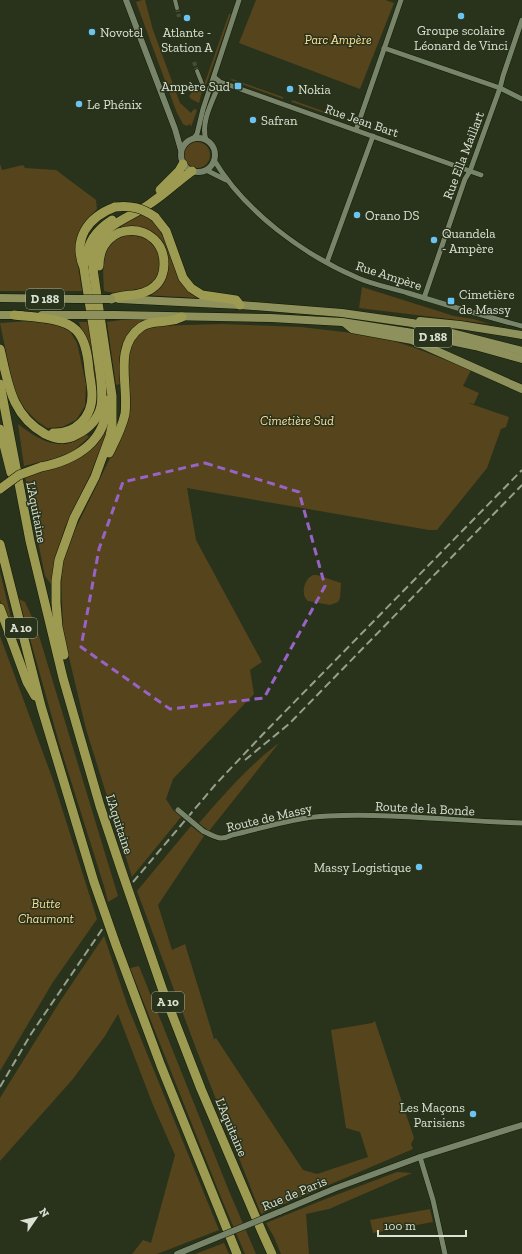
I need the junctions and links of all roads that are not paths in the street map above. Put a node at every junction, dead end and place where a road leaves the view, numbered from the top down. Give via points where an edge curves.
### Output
1 (126, 0) edge
2 (175, 0) edge
3 (239, 0) edge
4 (401, 0) edge
5 (177, 8) tunnel mouth
6 (522, 20) edge
7 (384, 48) junction
8 (197, 70) tunnel mouth
9 (214, 78) junction
10 (220, 82) junction
11 (203, 86) dead end
12 (500, 88) junction
13 (522, 99) edge
14 (175, 129) junction
15 (356, 130) junction
16 (373, 136) junction
17 (192, 139) junction
18 (206, 140) junction
19 (181, 150) junction
20 (214, 160) junction
21 (183, 164) junction
22 (206, 170) junction
23 (470, 170) junction
24 (192, 171) junction
25 (481, 175) dead end
26 (228, 181) junction
27 (327, 262) junction
28 (84, 268) junction
29 (0, 298) edge
30 (424, 298) junction
31 (111, 299) junction
32 (99, 303) junction
33 (240, 305) junction
34 (0, 315) edge
35 (14, 315) junction
36 (182, 317) junction
37 (342, 322) junction
38 (412, 323) junction
39 (522, 326) edge
40 (522, 335) edge
41 (0, 349) edge
42 (522, 351) edge
43 (522, 359) edge
44 (99, 368) junction
45 (0, 384) edge
46 (522, 389) edge
47 (0, 429) edge
48 (43, 433) junction
49 (95, 477) junction
50 (0, 489) edge
51 (25, 520) junction
52 (0, 544) edge
53 (0, 608) edge
54 (64, 678) junction
55 (41, 706) junction
56 (178, 810) dead end
57 (327, 816) joint
58 (522, 823) edge
59 (522, 1125) edge
60 (420, 1157) junction
61 (262, 1232) junction
62 (177, 1254) edge
63 (237, 1254) edge
64 (267, 1254) edge
65 (272, 1254) edge
66 (445, 1254) edge

1 - 14 street
2 - 5 street
3 - 9 street
4 - 7 street
6 - 12 street, Rue Ella Maillart
7 - 12 street
7 - 15 street
8 - 11 street
9 - 10 street, Rue Jean Bart
9 - 17 street via 197,134
10 - 15 street, Rue Jean Bart
10 - 18 street via 205,124
12 - 13 street
12 - 23 street, Rue Ella Maillart
14 - 17 street via 182,137
14 - 19 street
15 - 16 street, Rue Jean Bart
16 - 23 street, Rue Jean Bart
16 - 27 street
17 - 18 street
17 - 19 street
18 - 20 street via 214,149
19 - 21 street
20 - 22 street
20 - 26 street, Rue Ampère
21 - 24 street
21 - 28 highway via 171,180 149,200 105,224 96,232 87,252
22 - 24 street
22 - 26 street, Rue Ampère
23 - 25 street, Rue Jean Bart
23 - 30 street, Rue Ella Maillart
24 - 32 highway via 174,187 109,229 100,238 94,249 93,263
26 - 27 street, Rue Ampère via 244,199 292,241
27 - 30 street, Rue Ampère via 360,279
28 - 33 highway, bridge via 80,254 81,244 85,231 93,219 115,207 133,206 155,217 166,231 183,278 191,288 208,296 236,300
28 - 44 highway
29 - 31 main road, D 188, bridge
30 - 39 street, Rue Ampère
31 - 32 highway via 140,294 155,286 160,280 164,268 163,253 156,240 144,232 129,230 118,233 108,240 100,251
31 - 33 main road, D 188
32 - 49 highway via 113,408 110,436
33 - 38 main road, D 188 via 342,313
34 - 35 main road, D 188
35 - 36 main road, D 188, bridge
35 - 48 highway via 60,321 69,325 76,330 86,349 92,394 89,412 81,423 69,431
36 - 37 main road, D 188
36 - 49 highway via 141,326 127,344 124,362 125,413
37 - 43 main road, D 188 via 421,334
37 - 46 main road via 352,329 412,340
38 - 40 main road via 421,321
38 - 42 main road, D 188
41 - 48 highway via 8,385 17,407 29,423
44 - 48 highway via 101,406 91,425 65,439 56,439
44 - 50 highway, bridge via 102,372 105,417 97,434 84,450 56,464 19,475
45 - 51 highway, L'Aquitaine / A 10
47 - 51 highway via 16,496
49 - 54 highway via 74,518 59,560 56,603 58,627 66,661
51 - 54 highway, L'Aquitaine / A 10
52 - 55 highway, A 10
53 - 55 highway via 27,682
54 - 61 highway, L'Aquitaine / A 10 via 100,806 163,991
55 - 63 highway, A 10 via 94,882 116,945 161,1066
56 - 57 street, Route de Massy, bridge via 203,831 216,838 225,839 232,835 294,821
57 - 58 street, Route de la Bonde
59 - 60 street, Rue de Paris
60 - 62 street, Rue de Paris, bridge via 336,1188
60 - 66 street
61 - 64 highway
61 - 65 highway, L'Aquitaine / A 10

